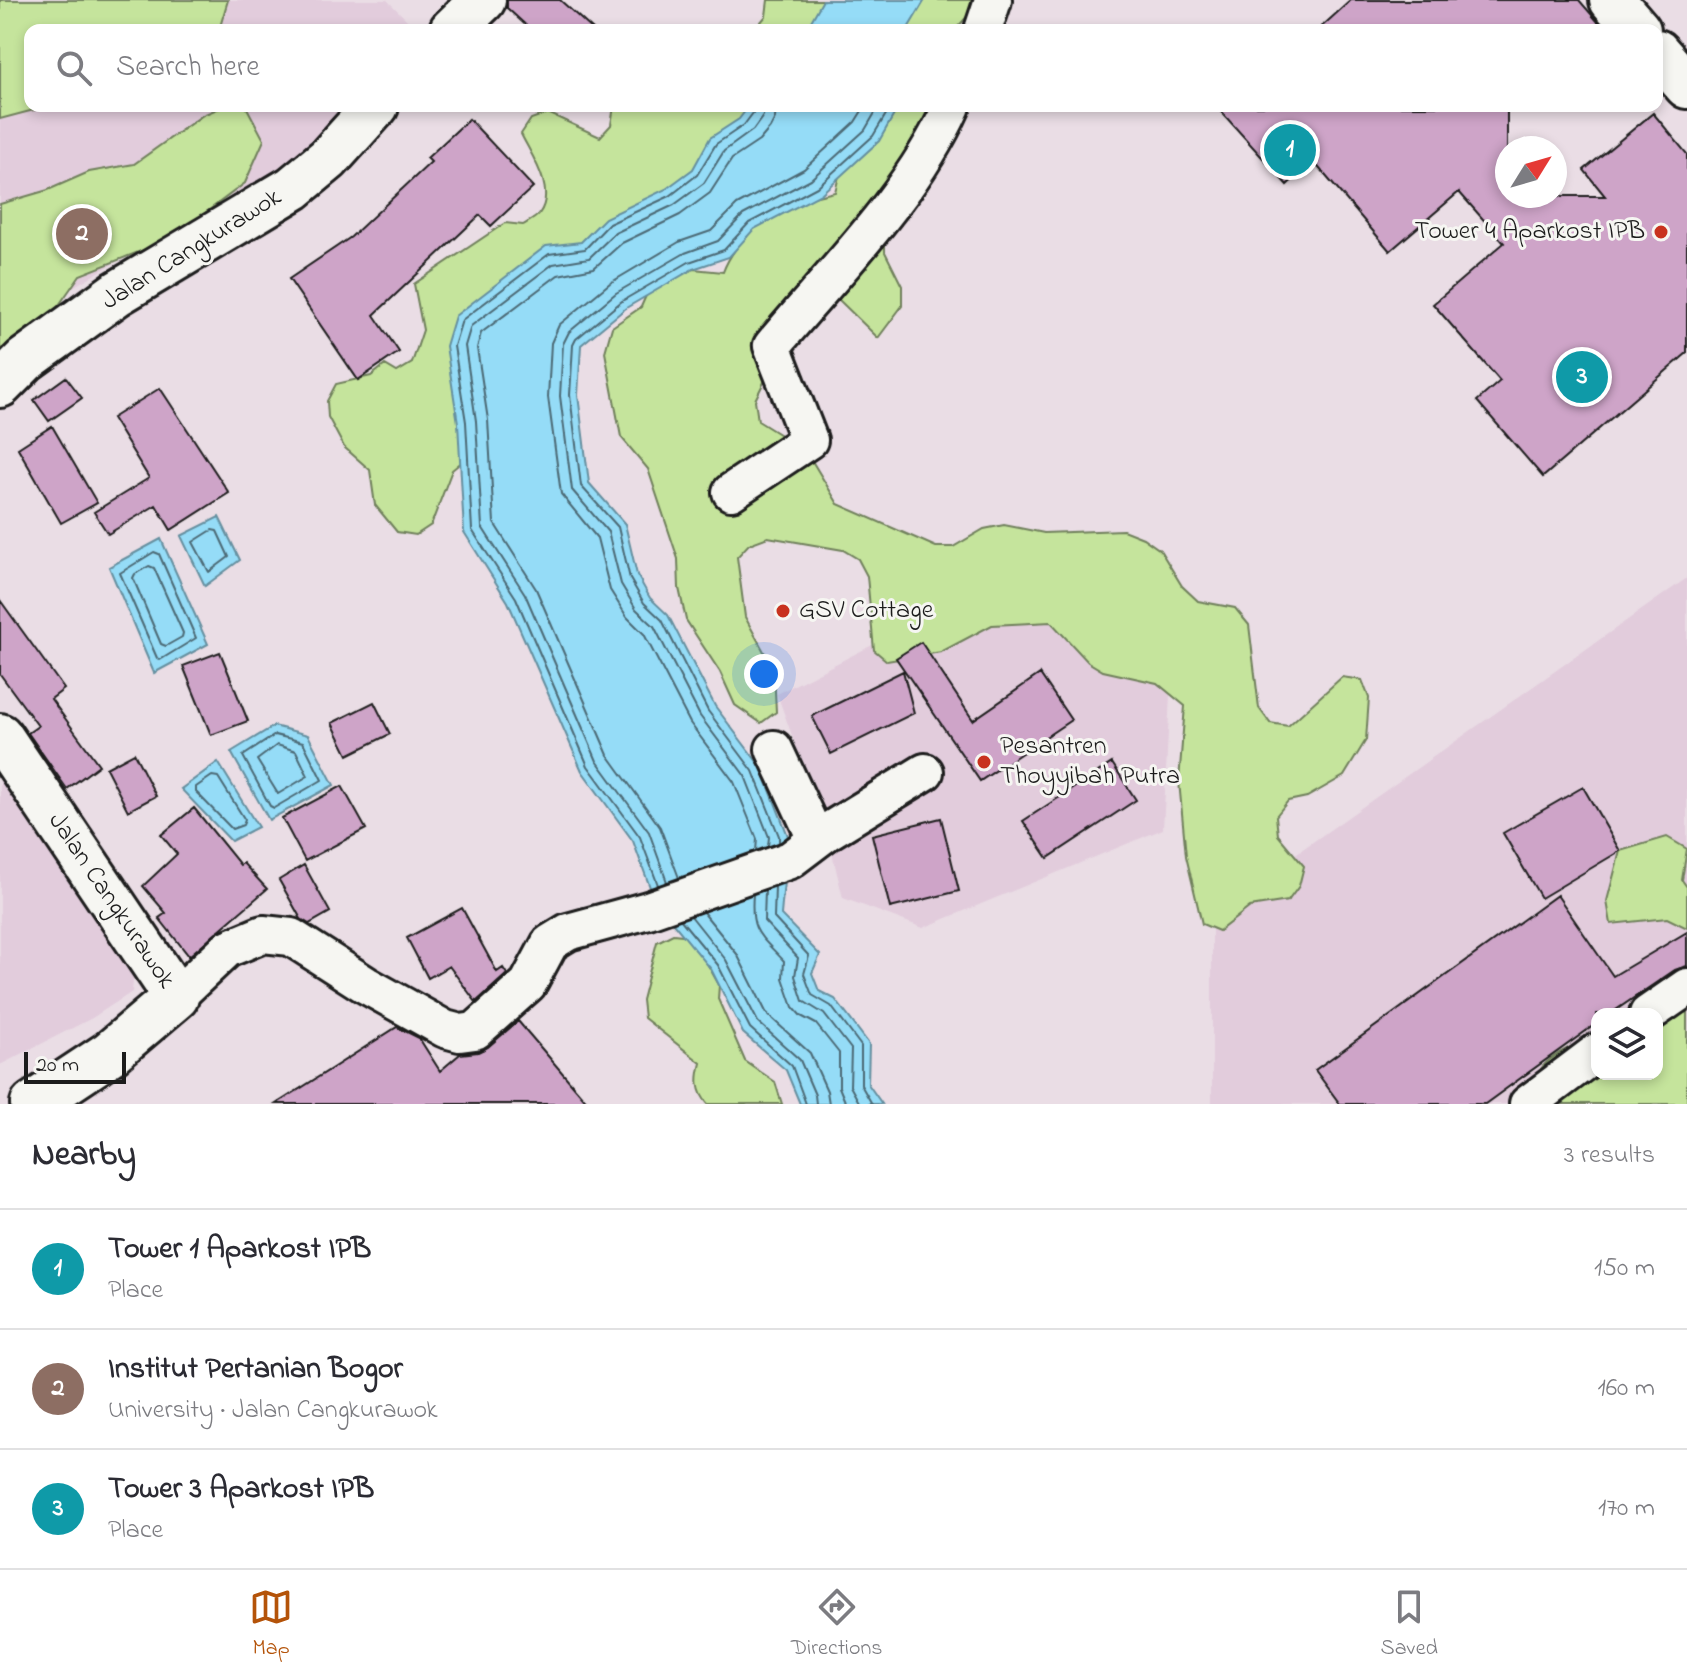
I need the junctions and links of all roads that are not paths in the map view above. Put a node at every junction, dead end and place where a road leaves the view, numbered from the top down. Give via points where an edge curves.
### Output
1 (483, 0) edge
2 (993, 0) edge
3 (1612, 0) edge
4 (458, 24) edge
5 (985, 24) edge
6 (1633, 24) edge
7 (1663, 59) edge
8 (1687, 86) edge
9 (371, 112) edge
10 (949, 112) edge
11 (0, 385) edge
12 (731, 492) dead end
13 (0, 736) edge
14 (774, 749) dead end
15 (925, 772) dead end
16 (803, 849) junction
17 (1687, 987) edge
18 (176, 997) junction
19 (1657, 1008) edge
20 (1591, 1057) edge
21 (33, 1104) edge
22 (1528, 1104) edge

1 - 4 street
2 - 5 street
3 - 6 street
7 - 8 street
9 - 11 street, Jalan Cangkurawok via 293,188 116,294 25,360
10 - 12 street via 891,204 772,346 809,440
13 - 18 street, Jalan Cangkurawok
14 - 16 street
15 - 16 street
16 - 18 street via 648,910 568,932 550,943 528,984 475,1031 445,1029 291,937 263,934 227,949
17 - 19 street
18 - 21 street, Jalan Cangkurawok via 110,1053
20 - 22 street

